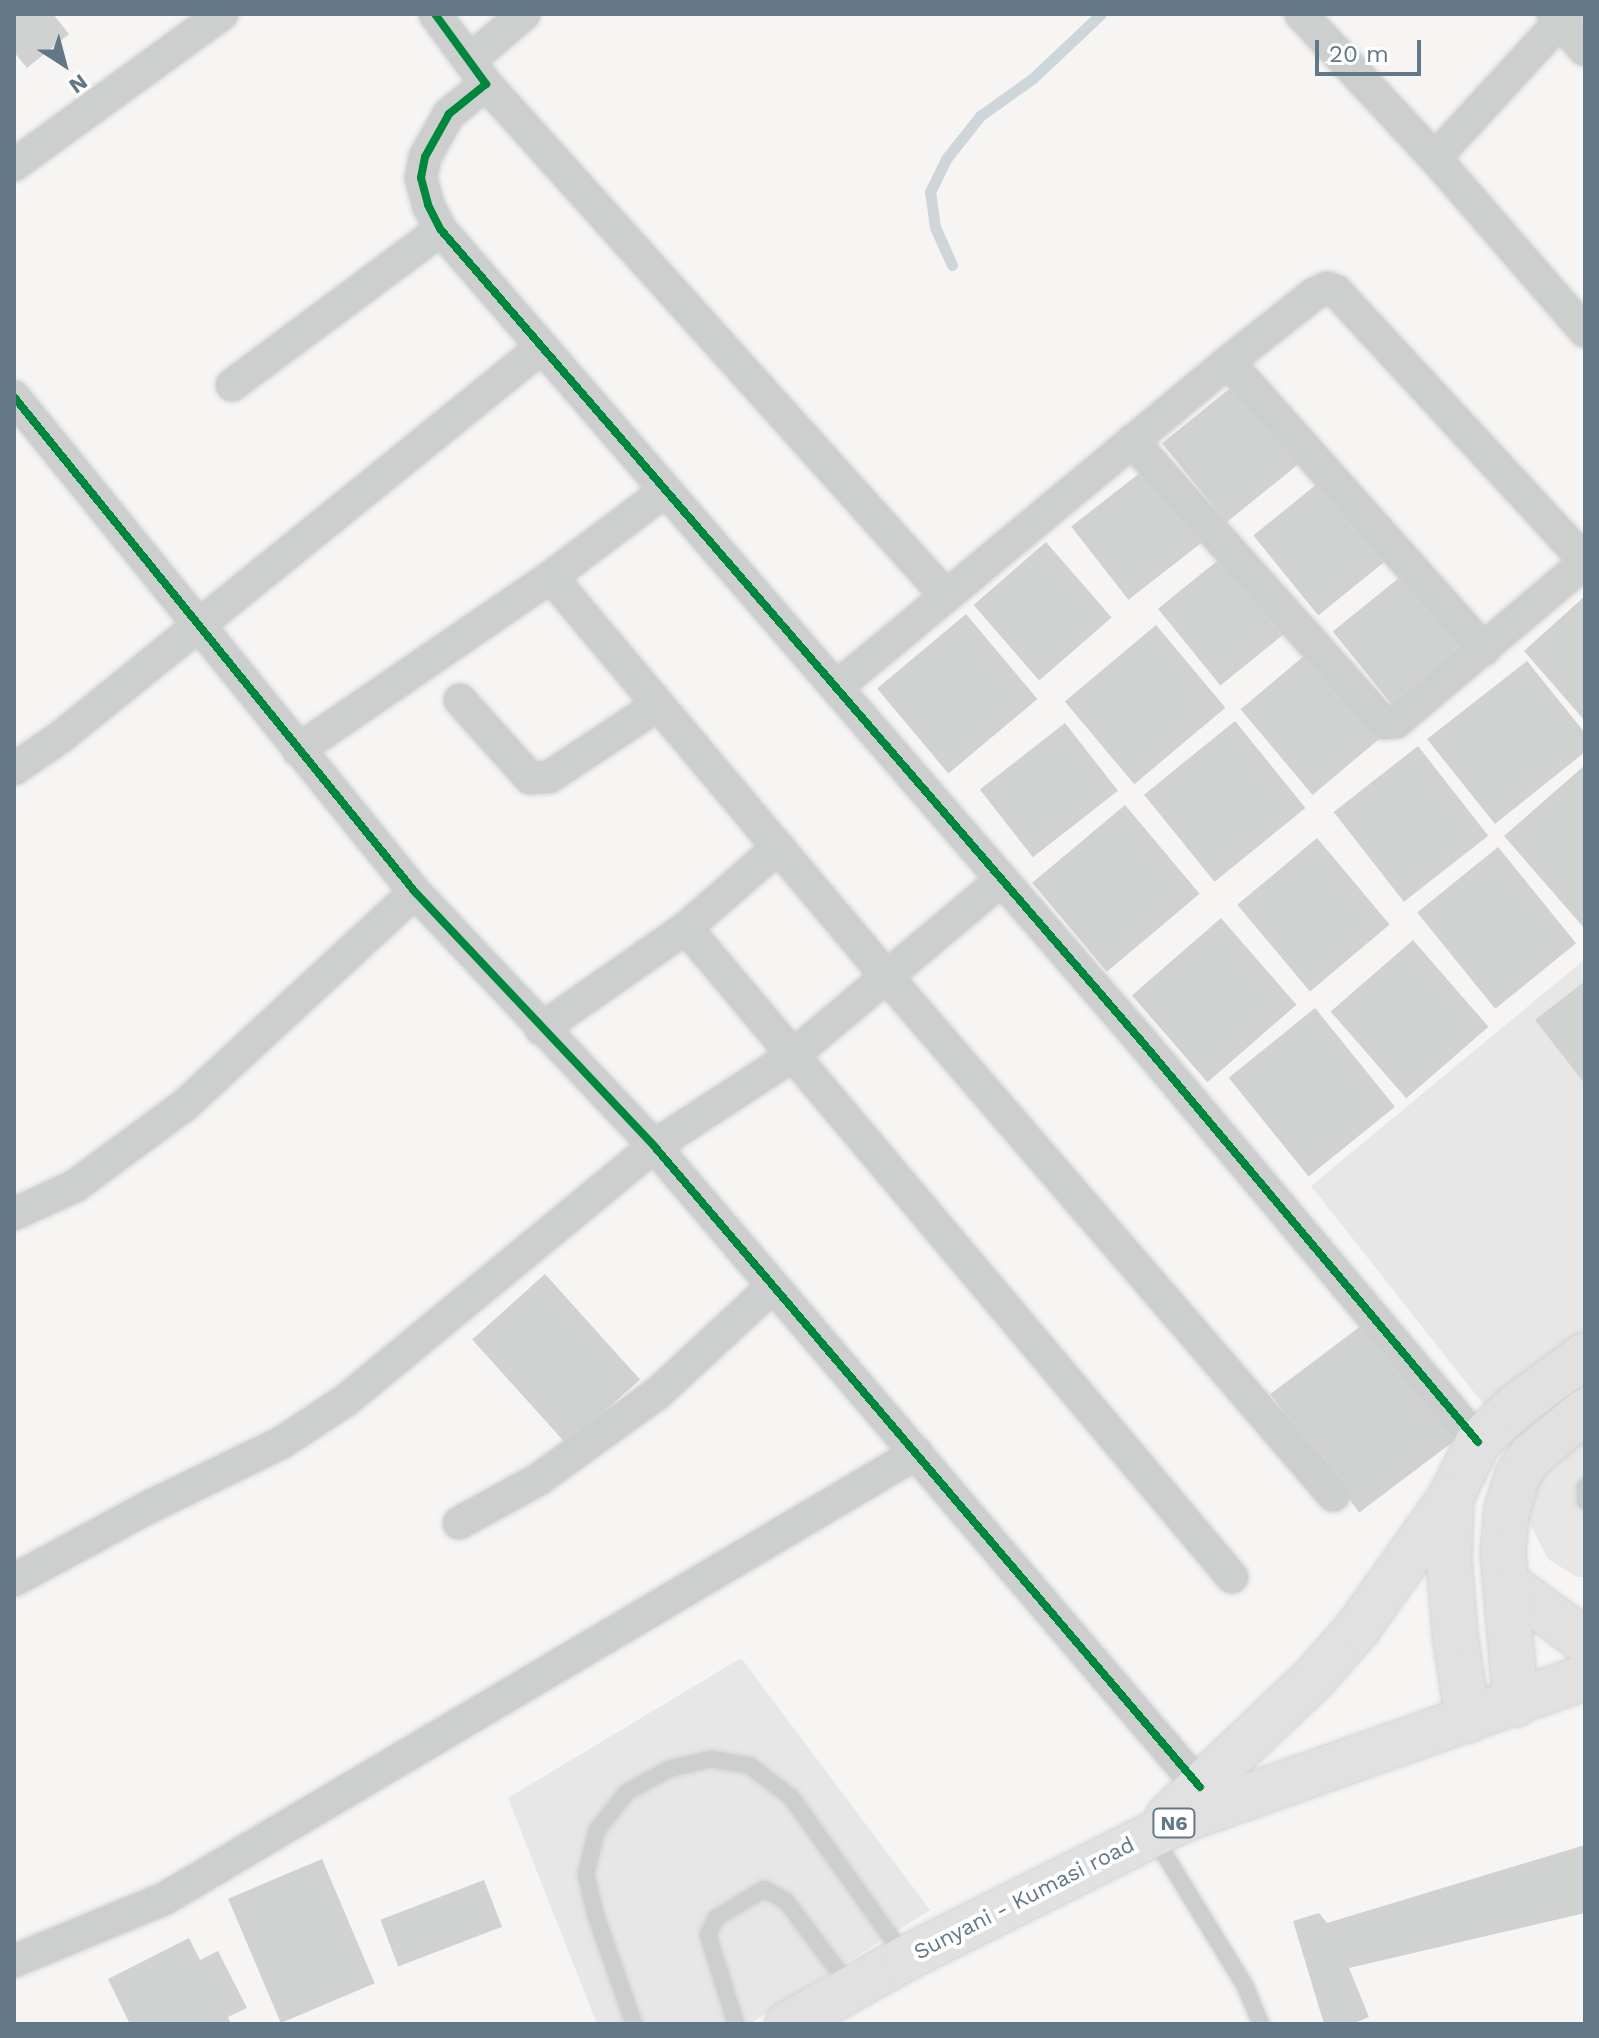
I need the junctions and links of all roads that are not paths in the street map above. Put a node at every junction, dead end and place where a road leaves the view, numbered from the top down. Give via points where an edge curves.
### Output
1 (222, 14) edge
2 (435, 14) edge
3 (524, 14) edge
4 (1301, 14) edge
5 (1560, 17) edge
6 (1585, 50) edge
7 (478, 72) junction
8 (1435, 158) junction
9 (14, 165) edge
10 (441, 230) junction
11 (1585, 331) edge
12 (541, 348) junction
13 (1228, 362) junction
14 (232, 385) dead end
15 (14, 397) edge
16 (1132, 441) junction
17 (665, 491) junction
18 (1585, 561) edge
19 (551, 577) junction
20 (946, 596) junction
21 (200, 625) junction
22 (1484, 649) junction
23 (838, 686) junction
24 (460, 700) dead end
25 (658, 705) junction
26 (298, 750) junction
27 (14, 769) edge
28 (779, 847) junction
29 (1002, 880) junction
30 (415, 892) junction
31 (686, 928) junction
32 (887, 977) junction
33 (541, 1029) junction
34 (792, 1056) junction
35 (654, 1146) junction
36 (14, 1214) edge
37 (773, 1286) junction
38 (1585, 1355) edge
39 (1585, 1411) edge
40 (1478, 1442) junction
41 (917, 1453) junction
42 (1585, 1487) edge
43 (1333, 1495) dead end
44 (1451, 1497) junction
45 (1585, 1501) edge
46 (459, 1523) dead end
47 (1232, 1577) dead end
48 (14, 1580) edge
49 (1506, 1583) junction
50 (1585, 1641) edge
51 (1585, 1677) edge
52 (1516, 1704) junction
53 (1468, 1720) junction
54 (1200, 1787) junction
55 (1152, 1833) junction
56 (906, 1958) junction
57 (14, 1961) edge
58 (851, 1989) junction
59 (634, 2024) edge
60 (736, 2024) edge
61 (788, 2024) edge
62 (1261, 2024) edge

1 - 9 street
2 - 7 street
3 - 7 street
4 - 8 street
5 - 6 street
5 - 8 street
7 - 10 street via 425,157 421,178
7 - 20 street
8 - 11 street
10 - 12 street
10 - 14 street
12 - 17 street
12 - 21 street
13 - 16 street
13 - 18 street via 1319,290 1336,291
13 - 22 street
15 - 21 street
16 - 20 street
16 - 22 street via 1384,723 1396,722
17 - 19 street
17 - 23 street
18 - 22 street
19 - 25 street
19 - 26 street
20 - 23 street
21 - 26 street
21 - 27 street
23 - 29 street
24 - 25 street via 530,778 549,777
25 - 28 street
26 - 30 street
28 - 31 street
28 - 32 street
29 - 32 street
29 - 40 street
30 - 33 street
30 - 36 street via 185,1105 75,1186
31 - 33 street
31 - 34 street
32 - 34 street
32 - 43 street
33 - 35 street
34 - 35 street
34 - 47 street
35 - 37 street
35 - 48 street via 332,1409 281,1443
37 - 41 street
37 - 46 street via 658,1393 539,1479
38 - 40 main road
39 - 49 main road via 1531,1456 1518,1475 1504,1530
40 - 44 main road
41 - 54 street
41 - 57 street via 164,1899
42 - 45 lane
44 - 53 main road via 1449,1561
44 - 54 main road via 1357,1629 1314,1678
49 - 50 main road
49 - 52 main road
51 - 52 main road, Sunyani - Kumasi road / N6
52 - 53 main road, Sunyani - Kumasi road / N6
53 - 55 main road, Sunyani - Kumasi road / N6
54 - 55 main road
55 - 56 main road, Sunyani - Kumasi road / N6
55 - 62 lane via 1245,1986
56 - 58 main road, Sunyani - Kumasi road / N6
56 - 59 lane via 791,1797 750,1766 711,1759 669,1769 627,1792 597,1830 586,1874
58 - 60 lane via 786,1901 764,1889 716,1918 708,1935
58 - 61 main road, Sunyani - Kumasi road / N6

